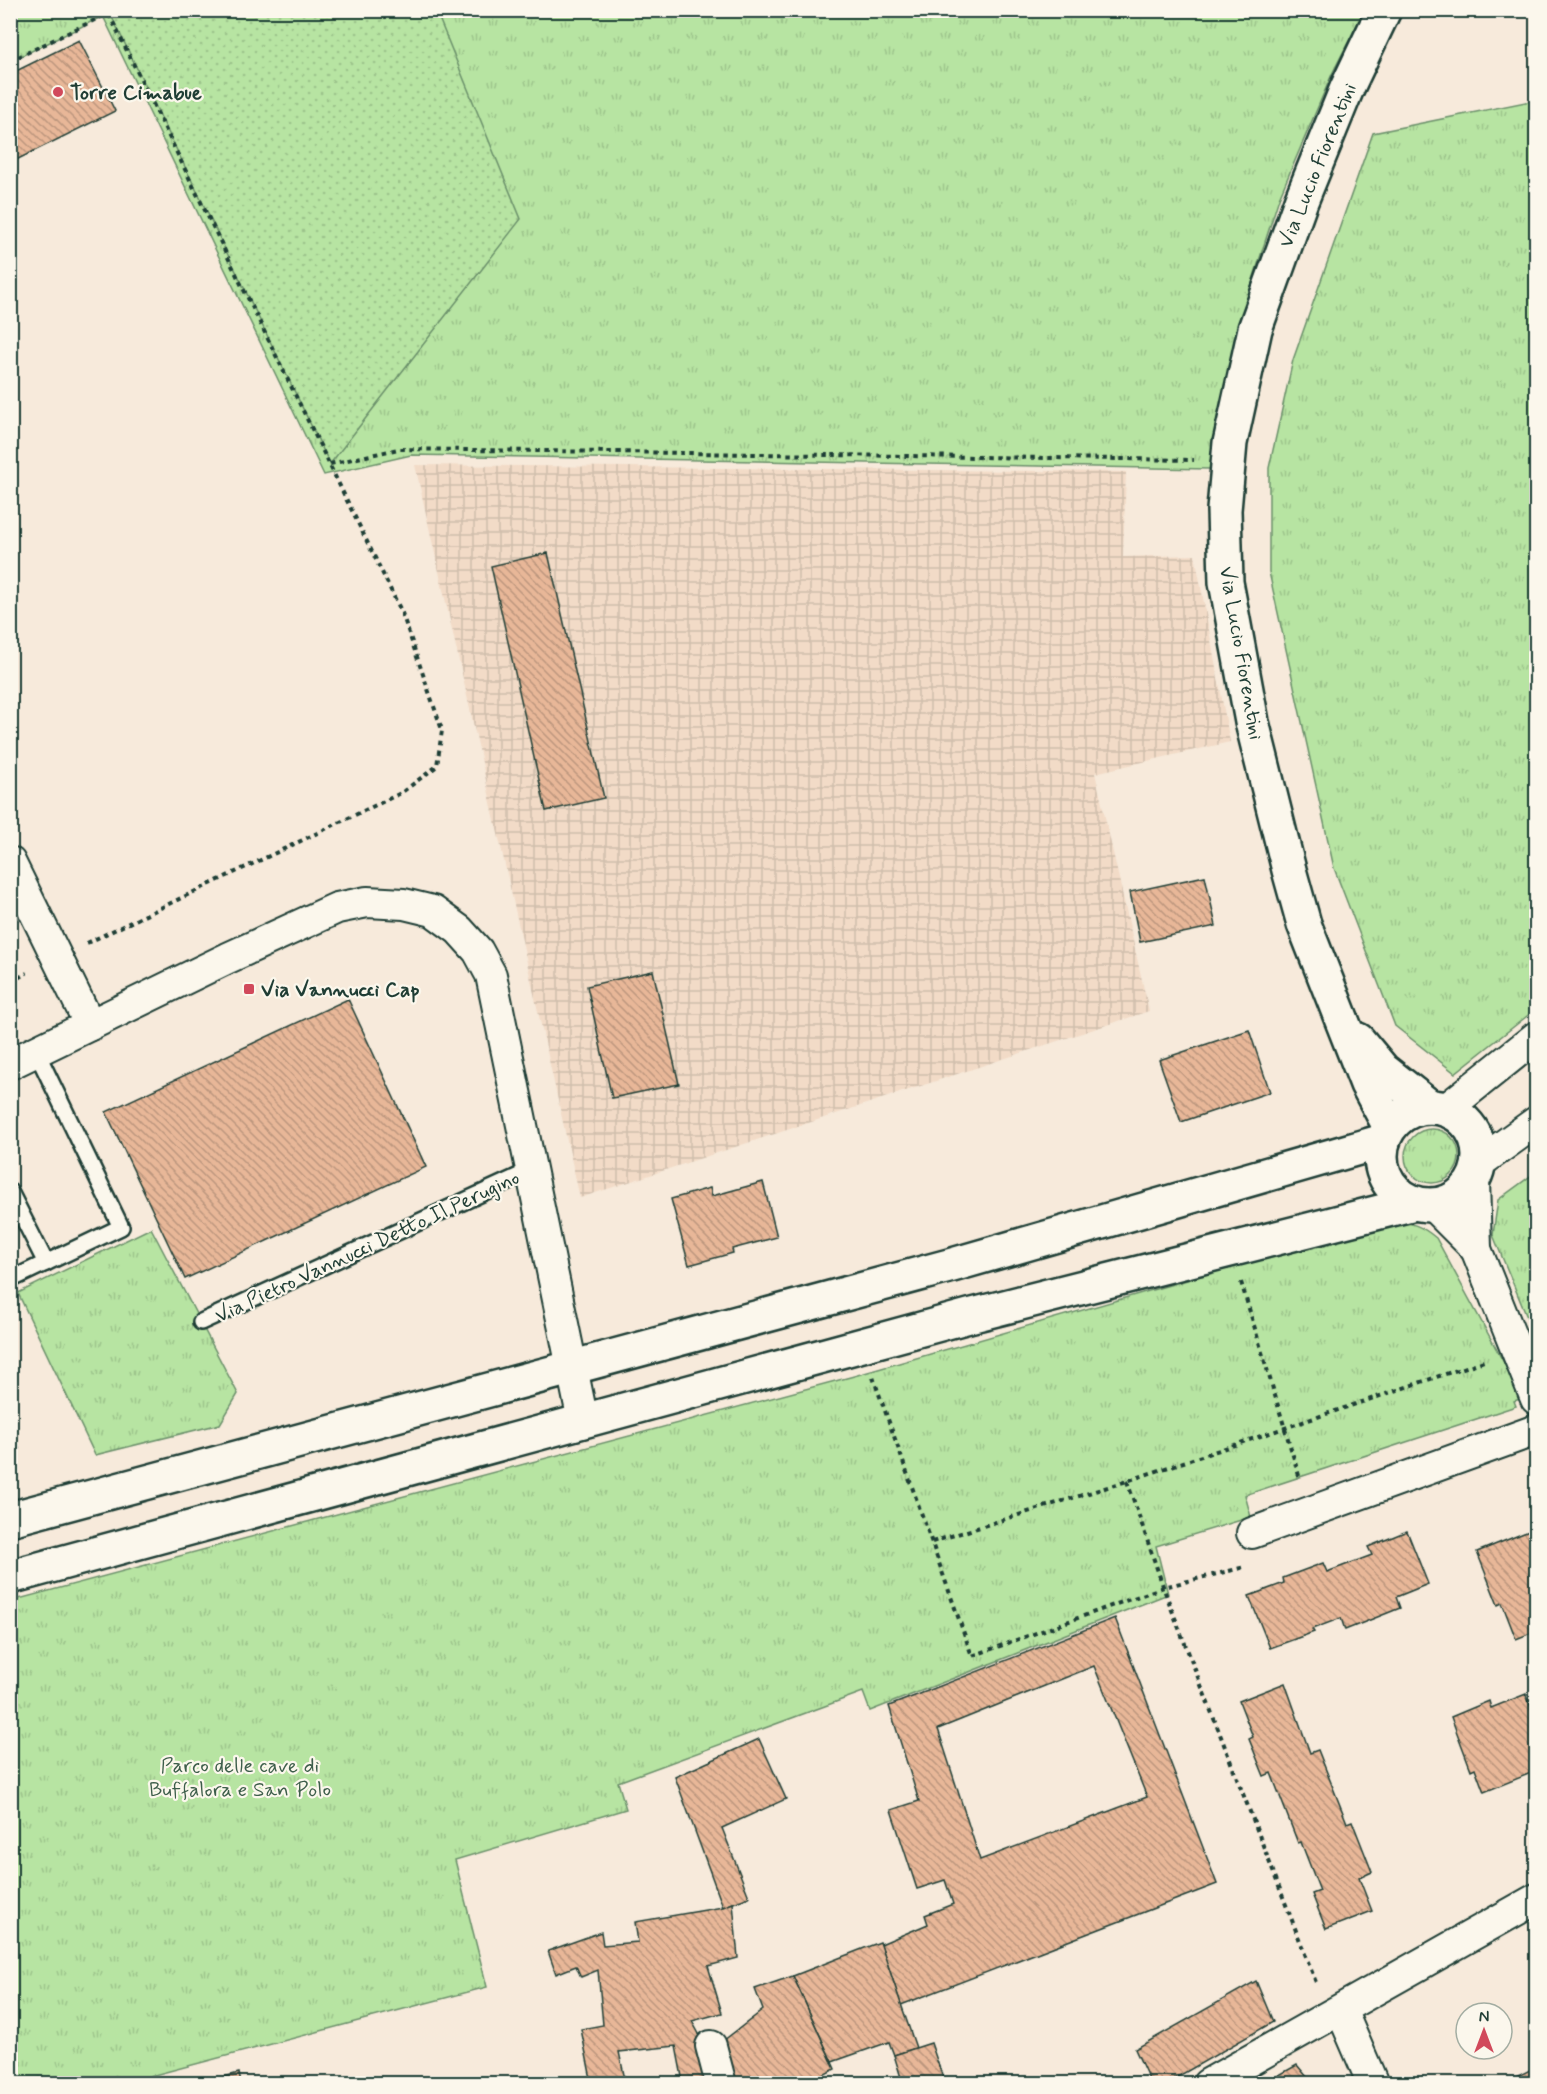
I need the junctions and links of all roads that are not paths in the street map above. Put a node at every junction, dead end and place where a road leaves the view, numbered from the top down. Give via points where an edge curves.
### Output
1 (1384, 10) edge
2 (10, 862) edge
3 (1344, 1023) junction
4 (90, 1024) junction
5 (1536, 1037) edge
6 (23, 1057) edge
7 (1438, 1108) junction
8 (1536, 1122) edge
9 (1387, 1134) junction
10 (532, 1170) junction
11 (1476, 1171) junction
12 (10, 1192) edge
13 (1423, 1204) junction
14 (1476, 1249) junction
15 (46, 1263) junction
16 (10, 1280) edge
17 (201, 1322) dead end
18 (572, 1368) junction
19 (1536, 1399) edge
20 (583, 1421) junction
21 (1536, 1430) edge
22 (10, 1519) edge
23 (1252, 1533) dead end
24 (10, 1577) edge
25 (1536, 1899) edge
26 (1336, 2012) junction
27 (711, 2046) dead end
28 (721, 2084) edge
29 (1208, 2084) edge
30 (1373, 2084) edge

1 - 3 street, Via Lucio Fiorentini via 1301,201 1255,329 1230,443 1224,510 1226,582 1252,722 1304,924
2 - 4 street
3 - 7 street, Via Lucio Fiorentini via 1383,1070
3 - 9 street, Via Lucio Fiorentini
4 - 6 street, Via Pietro Vannucci Detto Il Perugino
4 - 10 street, Via Pietro Vannucci Detto Il Perugino via 337,908 367,902 404,904 433,911 459,930 478,951 491,975
5 - 7 street
6 - 15 lane, Via Pietro Vannucci Detto Il Perugino via 121,1227
7 - 9 street via 1415,1109 1401,1116
7 - 11 street via 1461,1118 1472,1131 1478,1146
8 - 11 street
9 - 13 street via 1380,1156 1390,1185 1401,1196
9 - 18 street via 949,1266
10 - 17 lane, Via Pietro Vannucci Detto Il Perugino
10 - 18 street, Via Pietro Vannucci Detto Il Perugino
11 - 13 street via 1463,1193 1449,1202
11 - 14 street
12 - 15 lane
13 - 14 street
13 - 20 street via 862,1345
14 - 19 street
15 - 16 lane, Via Pietro Vannucci Detto Il Perugino
18 - 20 street, Via Pietro Vannucci Detto Il Perugino
18 - 22 street
20 - 24 street
21 - 23 street
25 - 26 street
26 - 29 street
26 - 30 street
27 - 28 street

